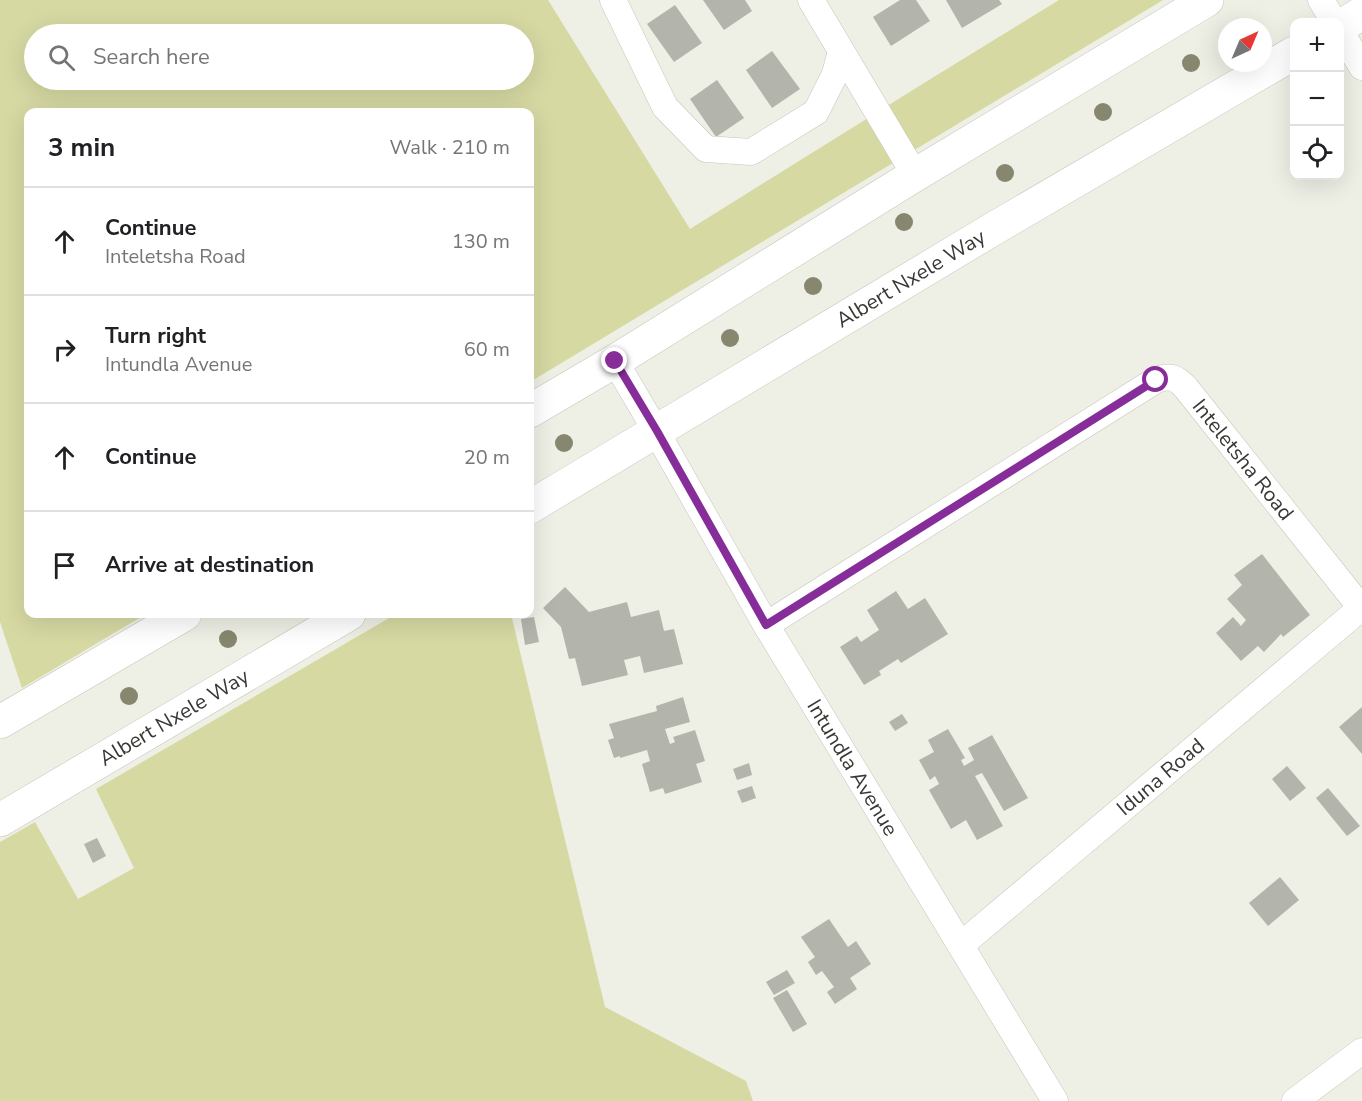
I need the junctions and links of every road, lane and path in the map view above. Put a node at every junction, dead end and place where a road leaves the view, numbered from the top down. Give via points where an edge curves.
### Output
1 (613, 0) edge
2 (811, 0) edge
3 (1207, 0) edge
4 (1321, 0) edge
5 (1362, 13) edge
6 (1332, 18) edge
7 (1344, 26) edge
8 (1344, 36) edge
9 (841, 51) junction
10 (1290, 55) edge
11 (1362, 67) edge
12 (915, 175) junction
13 (615, 361) junction
14 (534, 409) edge
15 (657, 431) junction
16 (534, 505) edge
17 (1362, 608) edge
18 (178, 618) edge
19 (342, 618) edge
20 (766, 625) junction
21 (0, 722) edge
22 (0, 820) edge
23 (961, 945) junction
24 (1362, 1051) edge
25 (1055, 1101) edge
26 (1295, 1101) edge

1 - 9 street via 665,107 706,149 751,152 816,112 836,74
2 - 9 street
3 - 12 main road
4 - 6 street
5 - 7 main road
8 - 11 street
9 - 12 street
10 - 15 main road, Albert Nxele Way
12 - 13 main road
13 - 14 main road
13 - 15 street, Intundla Avenue
15 - 16 main road, Albert Nxele Way
15 - 20 street, Intundla Avenue
17 - 20 street, Inteletsha Road via 1186,388 1175,378 1163,377
17 - 23 street, Iduna Road
18 - 21 main road
19 - 22 main road, Albert Nxele Way
20 - 23 street, Intundla Avenue
23 - 25 street, Intundla Avenue
24 - 26 street

